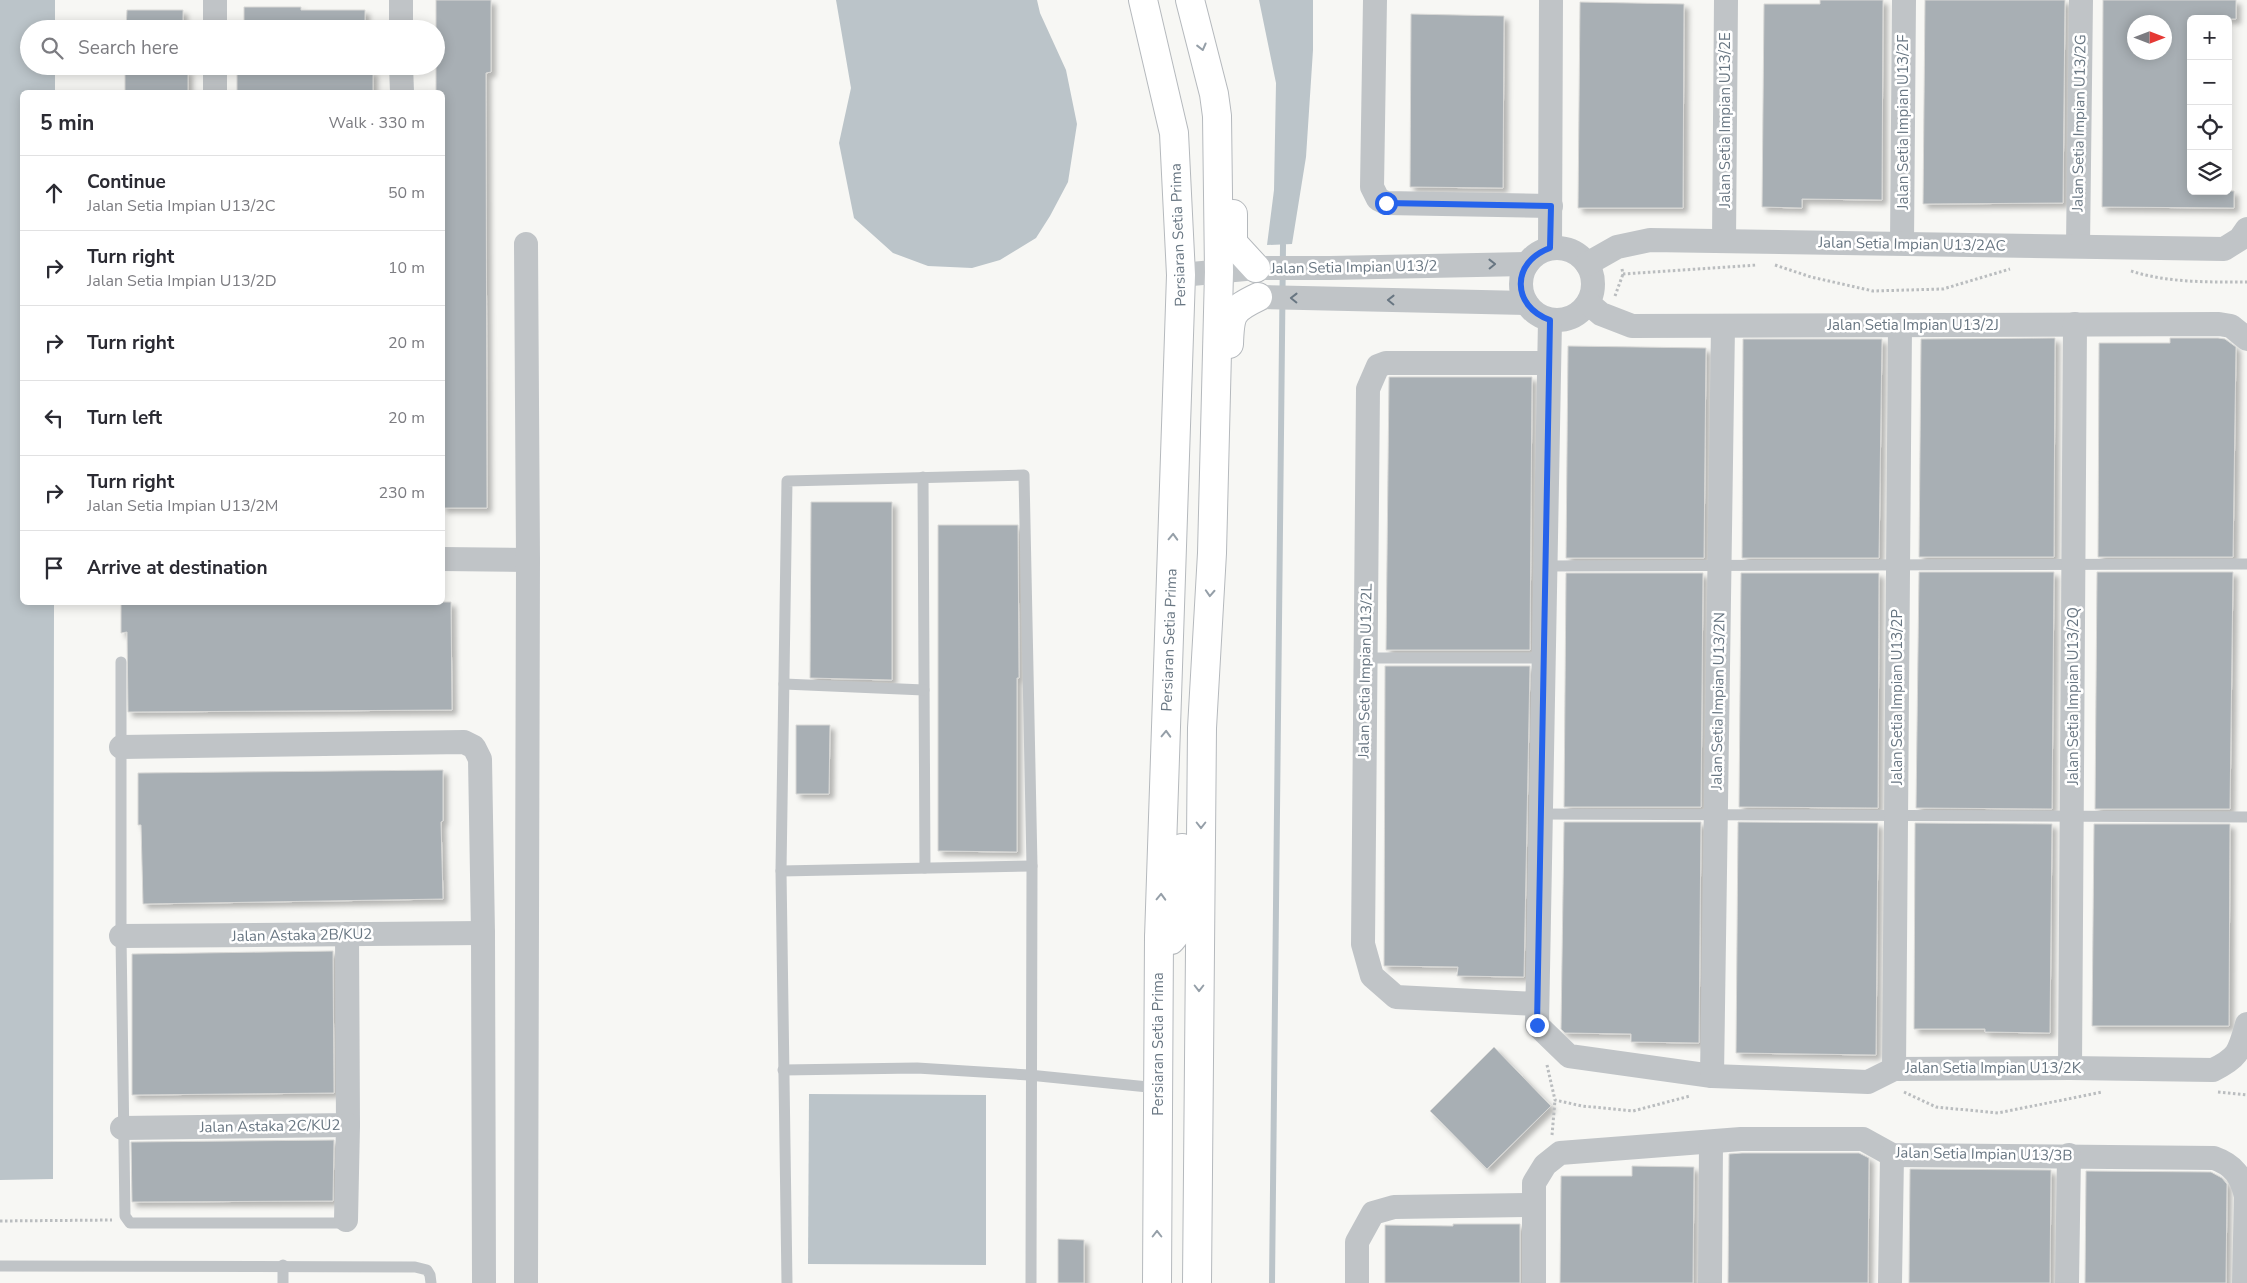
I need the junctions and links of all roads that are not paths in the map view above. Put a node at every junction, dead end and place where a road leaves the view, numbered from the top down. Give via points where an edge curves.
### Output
1 (215, 0) edge
2 (401, 0) edge
3 (1142, 0) edge
4 (1190, 0) edge
5 (1375, 0) edge
6 (1551, 0) edge
7 (1726, 0) edge
8 (1904, 0) edge
9 (2081, 0) edge
10 (215, 20) edge
11 (401, 20) edge
12 (215, 75) edge
13 (401, 75) edge
14 (215, 90) edge
15 (402, 90) edge
16 (1217, 116) junction
17 (1551, 206) junction
18 (2244, 234) edge
19 (1724, 241) junction
20 (1902, 243) junction
21 (526, 244) dead end
22 (2078, 246) junction
23 (1550, 248) junction
24 (1527, 264) junction
25 (1587, 264) junction
26 (1427, 266) junction
27 (1258, 268) junction
28 (1219, 272) junction
29 (1181, 275) junction
30 (1258, 298) joint
31 (1426, 300) junction
32 (1526, 303) junction
33 (1588, 303) junction
34 (1550, 320) junction
35 (2075, 324) junction
36 (1900, 325) junction
37 (1723, 326) junction
38 (2244, 336) edge
39 (1549, 363) junction
40 (923, 476) junction
41 (1212, 553) junction
42 (445, 559) edge
43 (528, 560) junction
44 (2073, 564) junction
45 (2247, 564) edge
46 (1720, 565) junction
47 (1898, 565) junction
48 (1545, 566) junction
49 (1366, 658) junction
50 (1543, 658) junction
51 (122, 662) dead end
52 (784, 684) junction
53 (924, 690) junction
54 (1202, 728) junction
55 (122, 747) junction
56 (1540, 814) junction
57 (1716, 815) junction
58 (1896, 816) junction
59 (2072, 816) junction
60 (2247, 817) edge
61 (1032, 866) junction
62 (925, 868) junction
63 (781, 871) junction
64 (483, 933) junction
65 (347, 934) junction
66 (121, 936) junction
67 (1159, 938) junction
68 (1537, 1014) junction
69 (2245, 1032) edge
70 (1894, 1068) junction
71 (2070, 1068) junction
72 (783, 1070) junction
73 (1030, 1075) junction
74 (1712, 1076) junction
75 (1158, 1088) junction
76 (348, 1125) junction
77 (122, 1128) junction
78 (1711, 1142) junction
79 (1892, 1155) junction
80 (2069, 1155) junction
81 (1534, 1194) junction
82 (346, 1220) joint
83 (283, 1265) junction
84 (0, 1266) edge
85 (283, 1283) edge
86 (431, 1283) edge
87 (484, 1283) edge
88 (526, 1283) edge
89 (787, 1283) edge
90 (1031, 1283) edge
91 (1156, 1283) edge
92 (1197, 1283) edge
93 (1357, 1283) edge
94 (1534, 1283) edge
95 (1710, 1283) edge
96 (1890, 1283) edge
97 (2067, 1283) edge
98 (2244, 1283) edge

1 - 10 street
2 - 11 street
3 - 29 street, Persiaran Setia Prima via 1174,133
4 -> 16 street
5 - 17 street via 1372,187 1378,199 1386,203
6 - 17 street
7 - 19 street, Jalan Setia Impian U13/2E
8 - 20 street, Jalan Setia Impian U13/2F
9 - 22 street, Jalan Setia Impian U13/2G
12 - 14 street
13 - 15 street
16 - 27 street via 1232,148 1233,243
16 - 28 street
17 - 23 street
18 - 22 street, Jalan Setia Impian U13/2AC via 2224,248
19 - 20 street, Jalan Setia Impian U13/2AC
19 - 25 street, Jalan Setia Impian U13/2AC via 1650,240 1617,247
20 - 22 street, Jalan Setia Impian U13/2AC
21 - 43 street
23 - 24 street via 1541,251
23 - 25 street via 1571,250
26 -> 24 street, Jalan Setia Impian U13/2
24 - 32 street via 1521,283
25 - 33 street via 1593,284
26 - 27 street, Jalan Setia Impian U13/2
26 - 31 street
27 - 28 street, Jalan Setia Impian U13/2
28 - 29 street, Jalan Setia Impian U13/2
28 - 41 street
67 -> 29 street, Persiaran Setia Prima
31 -> 30 street, Jalan Setia Impian U13/2
30 - 41 street via 1237,307 1230,324 1227,500
31 - 32 street, Jalan Setia Impian U13/2
32 - 34 street via 1532,311
33 - 34 street via 1571,318
33 - 37 street, Jalan Setia Impian U13/2J via 1601,314 1632,326
34 - 39 street
35 - 36 street, Jalan Setia Impian U13/2J
35 - 38 street, Jalan Setia Impian U13/2J via 2219,324 2231,326
35 - 44 street, Jalan Setia Impian U13/2Q
36 - 37 street, Jalan Setia Impian U13/2J
36 - 47 street, Jalan Setia Impian U13/2P
37 - 46 street, Jalan Setia Impian U13/2N
39 - 48 street
39 - 49 street, Jalan Setia Impian U13/2L via 1386,363 1373,373 1368,389
40 - 52 lane via 788,481
40 - 53 lane
40 - 61 lane via 1024,475
41 -> 54 street
42 - 43 street
43 - 88 street
44 - 45 lane
44 - 47 lane
44 - 59 street, Jalan Setia Impian U13/2Q
46 - 47 lane
46 - 48 lane
46 - 57 street, Jalan Setia Impian U13/2N
47 - 58 street, Jalan Setia Impian U13/2P
48 - 50 street
49 - 50 lane
49 - 68 street, Jalan Setia Impian U13/2L via 1363,944 1372,976 1396,997
50 - 56 street
51 - 55 lane
52 - 53 lane
52 - 63 lane
53 - 62 lane
54 - 67 street via 1183,804 1180,929 1171,940
54 -> 92 street
55 - 64 street via 470,744 480,759
55 - 66 lane
56 - 57 lane
56 - 68 street
57 - 58 lane
57 - 74 street, Jalan Setia Impian U13/2N
58 - 59 lane
58 - 70 street, Jalan Setia Impian U13/2P
59 - 60 lane
59 - 71 street, Jalan Setia Impian U13/2Q
61 - 62 lane
61 - 73 lane
62 - 63 lane
63 - 72 lane
64 - 65 street, Jalan Astaka 2B/KU2
64 - 87 street
65 - 66 street, Jalan Astaka 2B/KU2
65 - 76 street, Jalan Astaka 2C/KU2
66 - 77 lane
67 - 75 street, Persiaran Setia Prima
68 - 74 street, Jalan Setia Impian U13/2K via 1569,1056
69 - 71 street, Jalan Setia Impian U13/2K via 2233,1060 2213,1070
70 - 71 street, Jalan Setia Impian U13/2K
70 - 74 street, Jalan Setia Impian U13/2K via 1868,1082
72 - 73 lane via 917,1068
72 - 89 lane
73 - 75 lane
73 - 90 lane
91 -> 75 street, Persiaran Setia Prima
76 - 77 street, Jalan Astaka 2C/KU2
76 - 82 street
77 - 82 lane via 125,1216 130,1223 343,1224
78 - 79 street, Jalan Setia Impian U13/3B via 1863,1139
78 - 81 street, Jalan Setia Impian U13/3B via 1560,1154 1545,1165
78 - 95 street
79 - 80 street, Jalan Setia Impian U13/3B
79 - 96 street
80 - 97 street
80 - 98 street, Jalan Setia Impian U13/3B via 2214,1158 2226,1162 2237,1171 2246,1196
81 - 93 street via 1394,1206 1373,1213 1357,1242
81 - 94 street
83 - 84 lane
83 - 85 lane
83 - 86 lane via 422,1267 430,1275

